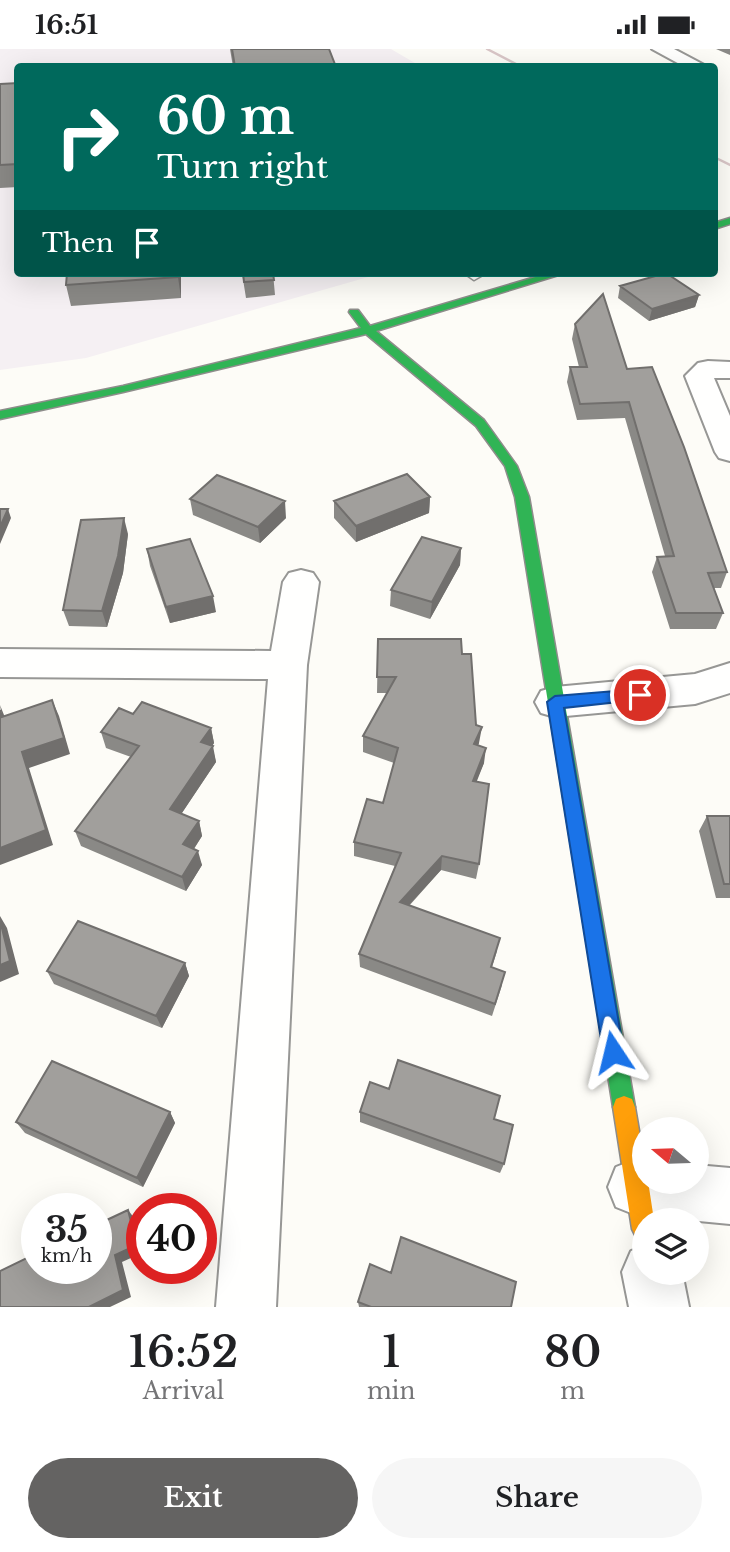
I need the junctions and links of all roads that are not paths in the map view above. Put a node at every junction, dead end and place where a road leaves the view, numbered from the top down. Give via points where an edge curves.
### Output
1 (660, 49) edge
2 (691, 63) edge
3 (547, 277) edge
4 (435, 310) junction
5 (354, 312) dead end
6 (368, 330) junction
7 (293, 347) junction
8 (188, 357) dead end
9 (410, 365) junction
10 (149, 366) dead end
11 (730, 370) edge
12 (0, 415) edge
13 (730, 452) edge
14 (301, 582) dead end
15 (0, 663) edge
16 (288, 665) junction
17 (730, 678) edge
18 (555, 702) junction
19 (730, 1196) edge
20 (640, 1208) edge
21 (655, 1285) edge
22 (246, 1307) edge
23 (659, 1307) edge

1 - 2 street
3 - 4 main road
4 - 6 main road
4 - 9 main road via 415,328
5 - 6 main road
6 - 7 main road
6 - 9 main road
7 - 9 main road via 366,350
7 - 12 main road
8 - 10 main road
9 - 18 main road via 480,423 511,466 522,496
11 - 13 street via 708,369 699,376
14 - 16 street
15 - 16 street
16 - 22 street
17 - 18 street via 695,689
18 - 20 main road
19 - 20 street
21 - 23 street

